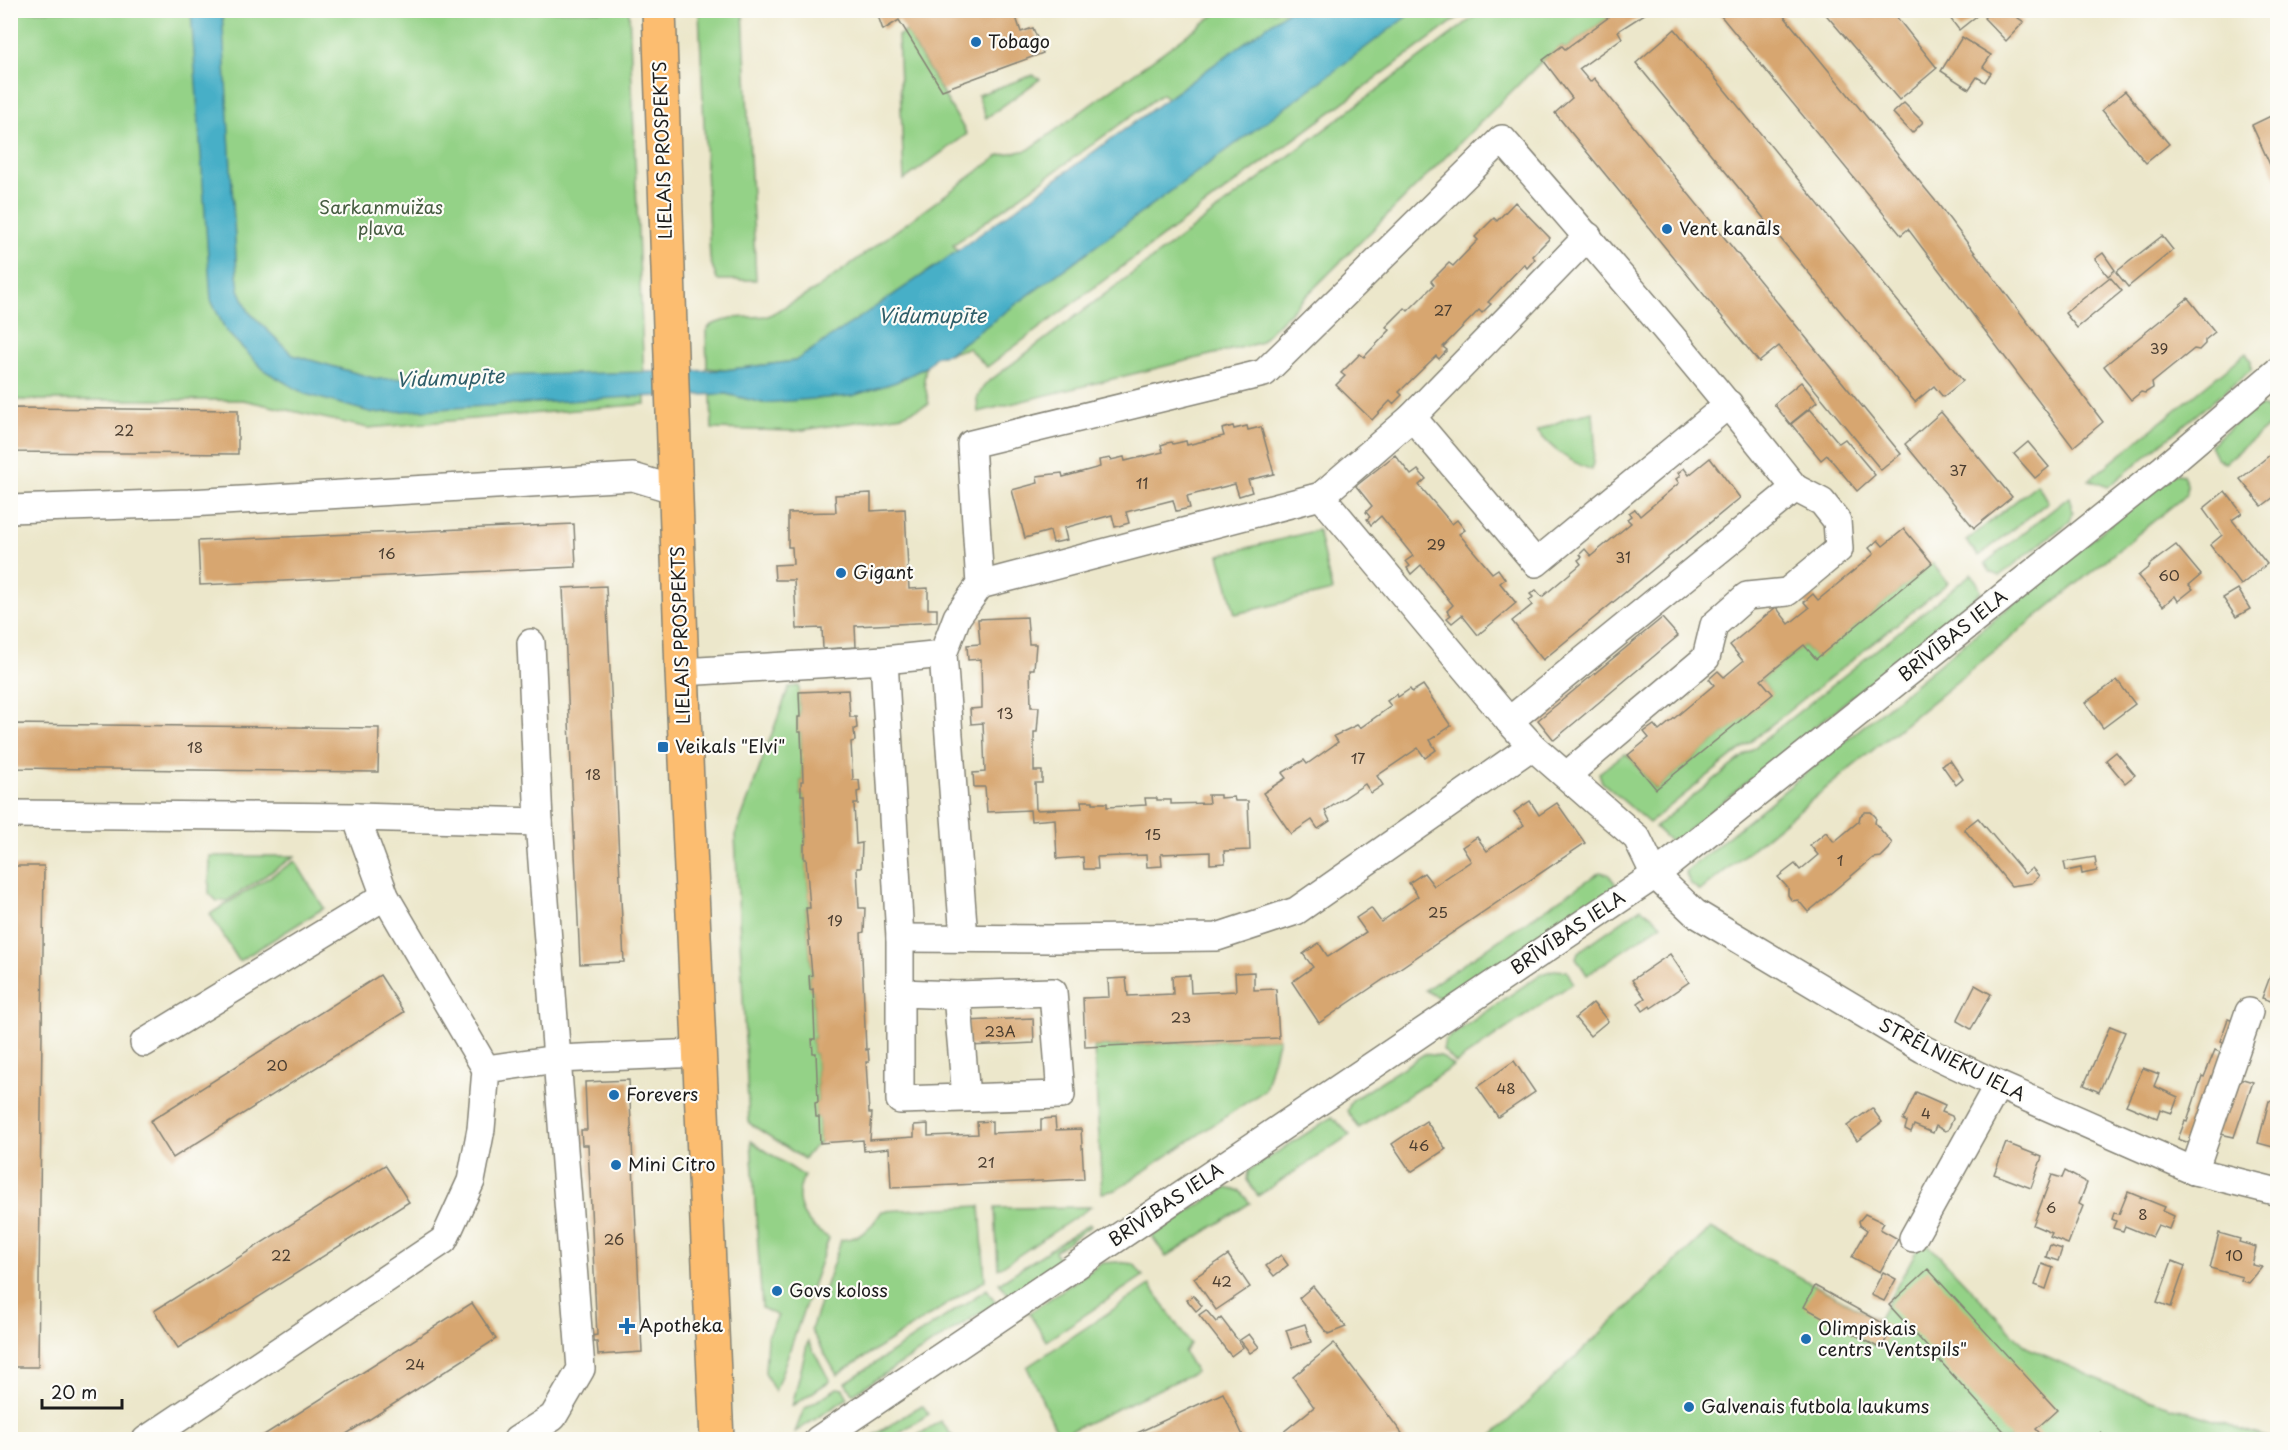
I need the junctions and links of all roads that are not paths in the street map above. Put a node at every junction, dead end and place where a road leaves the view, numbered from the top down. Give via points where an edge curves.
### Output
1 (659, 10) edge
2 (1588, 236) junction
3 (2277, 371) edge
4 (1729, 404) junction
5 (1412, 417) junction
6 (1795, 488) junction
7 (676, 490) junction
8 (1321, 496) junction
9 (10, 509) edge
10 (980, 585) junction
11 (531, 643) dead end
12 (943, 654) junction
13 (884, 660) junction
14 (682, 672) junction
15 (1509, 721) junction
16 (1532, 746) junction
17 (1566, 775) junction
18 (10, 814) edge
19 (356, 817) junction
20 (540, 822) junction
21 (1655, 875) junction
22 (385, 896) junction
23 (900, 938) junction
24 (964, 938) junction
25 (900, 993) junction
26 (957, 995) junction
27 (2249, 1012) dead end
28 (144, 1044) dead end
29 (700, 1053) junction
30 (557, 1059) junction
31 (486, 1069) junction
32 (1998, 1084) junction
33 (966, 1097) junction
34 (2194, 1171) junction
35 (2277, 1192) edge
36 (1913, 1238) dead end
37 (146, 1440) edge
38 (518, 1440) edge
39 (717, 1440) edge
40 (818, 1440) edge

1 - 7 main road, LIELAIS PROSPEKTS
2 - 4 street
2 - 5 street
2 - 10 street via 1502,139 1264,373 971,444
3 - 21 street, BRĪVĪBAS IELA via 2163,469
4 - 5 street via 1536,563
4 - 6 street
5 - 8 street
6 - 15 street
6 - 17 street via 1822,502 1837,521 1839,549 1787,592 1747,596 1714,625 1706,658
7 - 9 street via 633,477 189,503
7 - 14 main road, LIELAIS PROSPEKTS
8 - 10 street
8 - 15 street
10 - 12 street via 957,617
11 - 20 street
12 - 13 street
12 - 24 street
13 - 14 street
13 - 23 street
14 - 29 main road, LIELAIS PROSPEKTS
15 - 16 street
16 - 17 street
16 - 24 street via 1296,910 1217,937
17 - 21 street via 1637,838
18 - 19 street
19 - 20 street
19 - 22 street
20 - 30 street
21 - 32 street, STRĒLNIEKU IELA via 1695,913 1923,1049
21 - 40 street, BRĪVĪBAS IELA
22 - 28 street
22 - 31 street
23 - 24 street
23 - 25 street
25 - 26 street
25 - 33 street via 900,1100
26 - 33 street
26 - 33 street via 1053,992 1060,1095
27 - 34 street
29 - 30 street
29 - 39 main road, LIELAIS PROSPEKTS
30 - 31 street
30 - 38 street via 581,1368 553,1417
31 - 37 street via 481,1129 471,1181 444,1240
32 - 34 street, STRĒLNIEKU IELA
32 - 36 street
34 - 35 street, STRĒLNIEKU IELA

